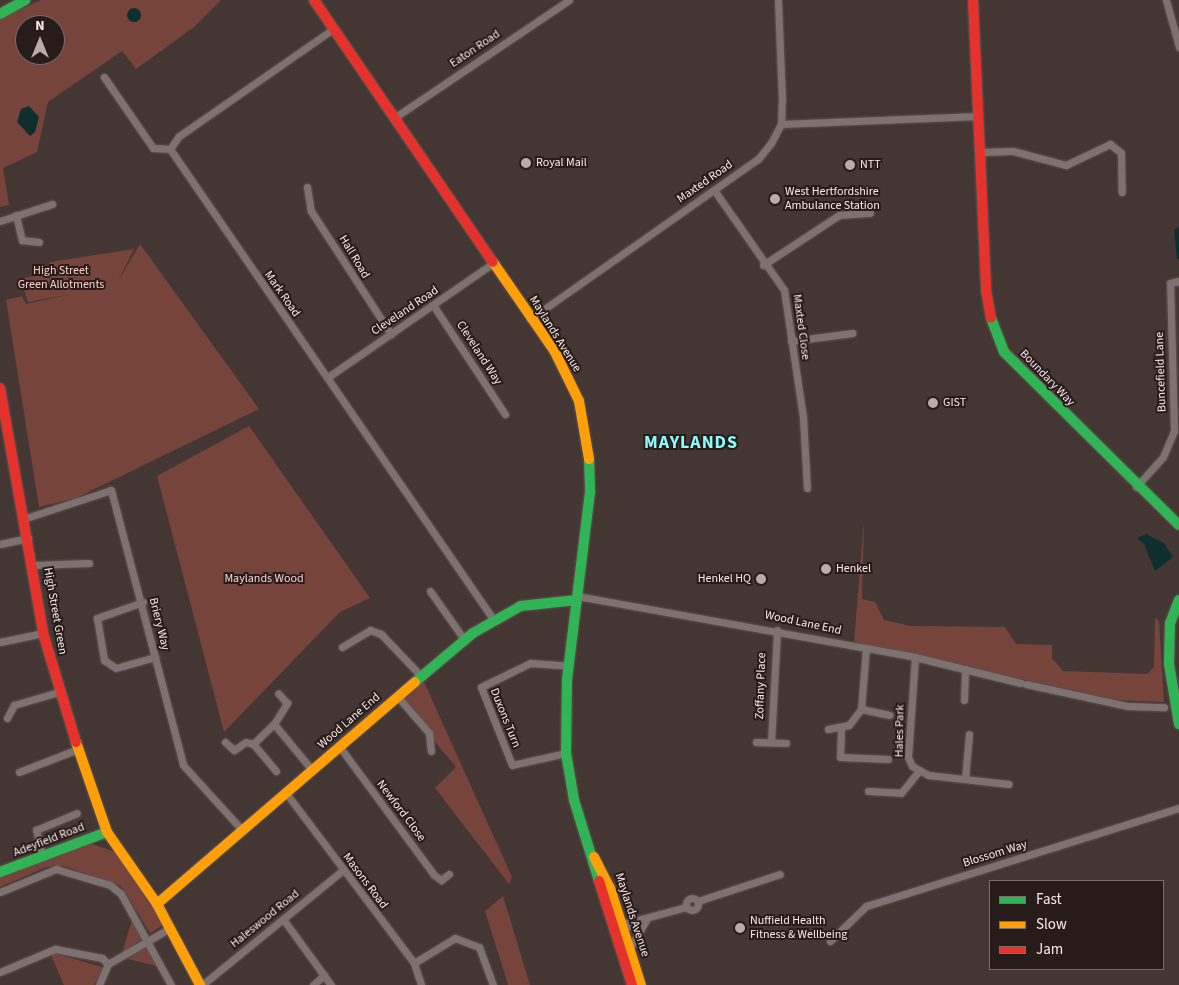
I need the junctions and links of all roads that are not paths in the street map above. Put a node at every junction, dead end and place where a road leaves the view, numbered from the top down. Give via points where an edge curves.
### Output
1 (19, 0) edge
2 (25, 0) edge
3 (314, 0) edge
4 (569, 0) edge
5 (778, 0) edge
6 (973, 0) edge
7 (1166, 0) edge
8 (0, 9) edge
9 (0, 14) edge
10 (333, 29) junction
11 (1179, 47) edge
12 (104, 77) dead end
13 (979, 116) junction
14 (394, 118) junction
15 (781, 124) junction
16 (170, 149) junction
17 (981, 152) junction
18 (307, 187) dead end
19 (714, 190) junction
20 (1122, 192) dead end
21 (52, 204) dead end
22 (870, 214) dead end
23 (16, 215) junction
24 (0, 220) edge
25 (39, 242) dead end
26 (493, 263) junction
27 (763, 265) junction
28 (1179, 281) edge
29 (433, 306) junction
30 (530, 319) junction
31 (852, 332) dead end
32 (391, 334) junction
33 (791, 341) junction
34 (328, 377) junction
35 (0, 388) edge
36 (505, 414) dead end
37 (807, 488) dead end
38 (1136, 488) junction
39 (26, 518) junction
40 (1179, 525) edge
41 (28, 538) junction
42 (0, 544) edge
43 (89, 563) dead end
44 (33, 565) junction
45 (430, 591) dead end
46 (577, 598) junction
47 (1179, 600) edge
48 (142, 602) junction
49 (493, 619) junction
50 (777, 630) junction
51 (43, 633) junction
52 (464, 639) junction
53 (0, 642) edge
54 (342, 646) dead end
55 (866, 648) junction
56 (155, 657) junction
57 (915, 657) junction
58 (569, 666) junction
59 (965, 669) junction
60 (420, 675) junction
61 (59, 692) junction
62 (278, 693) dead end
63 (397, 696) junction
64 (964, 700) dead end
65 (1164, 707) dead end
66 (861, 709) junction
67 (889, 715) dead end
68 (8, 718) dead end
69 (274, 724) junction
70 (1179, 724) edge
71 (828, 728) dead end
72 (841, 729) junction
73 (969, 734) dead end
74 (225, 742) dead end
75 (756, 742) dead end
76 (771, 742) junction
77 (786, 742) dead end
78 (253, 744) junction
79 (339, 746) junction
80 (78, 749) junction
81 (431, 751) dead end
82 (566, 753) junction
83 (888, 759) dead end
84 (312, 770) junction
85 (276, 771) dead end
86 (19, 772) dead end
87 (918, 772) junction
88 (965, 779) junction
89 (1008, 784) dead end
90 (868, 791) dead end
91 (286, 792) junction
92 (1179, 808) edge
93 (76, 813) dead end
94 (243, 831) junction
95 (107, 832) junction
96 (42, 855) junction
97 (593, 856) junction
98 (343, 870) junction
99 (0, 872) edge
100 (605, 873) junction
101 (449, 874) dead end
102 (780, 874) dead end
103 (0, 892) edge
104 (603, 895) junction
105 (157, 904) junction
106 (283, 919) junction
107 (648, 919) junction
108 (619, 927) junction
109 (170, 928) junction
110 (830, 941) dead end
111 (146, 942) junction
112 (631, 952) junction
113 (414, 963) junction
114 (108, 964) junction
115 (0, 972) edge
116 (628, 972) junction
117 (324, 975) junction
118 (99, 985) edge
119 (171, 985) edge
120 (201, 985) edge
121 (312, 985) edge
122 (331, 985) edge
123 (421, 985) edge
124 (492, 985) edge
125 (632, 985) edge
126 (641, 985) edge

1 - 8 street
2 - 9 street
3 - 10 street, Maylands Avenue
4 - 14 street, Eaton Road
5 - 15 street
6 - 13 street, Boundary Way
7 - 11 street
10 - 14 street, Maylands Avenue
10 - 16 street via 179,136
12 - 16 street via 153,148
13 - 15 street
13 - 17 street, Boundary Way
14 - 26 street, Maylands Avenue
15 - 19 street, Maxted Road via 758,159
16 - 34 street, Mark Road
17 - 20 street via 1013,151 1066,165 1110,144 1121,153
17 - 38 street, Boundary Way via 986,290 993,328 1004,352
18 - 32 street, Hall Road via 311,211
19 - 27 street, Maxted Close
19 - 30 street, Maxted Road
21 - 23 street
22 - 27 street via 839,215
23 - 24 street
23 - 25 street via 22,240
26 - 29 street, Cleveland Road
26 - 30 street, Maylands Avenue
27 - 33 street, Maxted Close via 784,290
28 - 38 street, Buncefield Lane via 1170,283 1174,431 1163,457
29 - 32 street, Cleveland Road
29 - 36 street, Cleveland Way
30 - 46 street, Maylands Avenue via 567,373 588,436 590,492
31 - 33 street
32 - 34 street, Cleveland Road
33 - 37 street, Maxted Close via 809,466
34 - 49 street, Mark Road
35 - 39 street, High Street Green
38 - 40 street, Boundary Way
39 - 41 street, High Street Green
39 - 48 street, Briery Way via 111,490
41 - 42 street
41 - 44 street, High Street Green
43 - 44 street
44 - 51 street, High Street Green
45 - 52 street
46 - 49 street, Wood Lane End via 528,604
46 - 50 street, Wood Lane End
46 - 58 street, Maylands Avenue
47 - 70 street via 1170,623 1169,664
48 - 56 street, Briery Way
48 - 56 street via 97,618 104,660 116,668
49 - 52 street, Wood Lane End
50 - 55 street, Wood Lane End
50 - 76 street, Zoffany Place
51 - 53 street
51 - 61 street, High Street Green
52 - 60 street, Wood Lane End
54 - 60 street via 370,630 381,634
55 - 57 street, Wood Lane End
55 - 66 street
56 - 94 street, Briery Way via 183,765
57 - 59 street, Wood Lane End
57 - 87 street, Hales Park via 908,757
58 - 82 street, Maylands Avenue
58 - 82 street, Duxons Turn via 530,663 481,687 512,765
59 - 64 street
59 - 65 street, Wood Lane End via 1127,706
60 - 63 street, Wood Lane End
61 - 68 street via 14,705
61 - 80 street, High Street Green
62 - 69 street via 287,703
63 - 79 street, Wood Lane End
63 - 81 street via 429,733
66 - 67 street
66 - 72 street
69 - 78 street
69 - 84 street
71 - 72 street
72 - 83 street via 840,757
73 - 88 street
74 - 78 street via 234,750 246,742
75 - 76 street
76 - 77 street
78 - 85 street
79 - 84 street, Wood Lane End
79 - 101 street, Newford Close via 434,875 441,880
80 - 86 street
80 - 95 street, High Street Green
82 - 97 street, Maylands Avenue via 574,800
84 - 91 street, Wood Lane End
87 - 88 street, Hales Park
87 - 90 street via 901,793
88 - 89 street, Hales Park
91 - 94 street, Wood Lane End
91 - 98 street, Masons Road
92 - 110 street, Blossom Way via 866,906
93 - 96 street via 36,830
94 - 105 street, Wood Lane End
95 - 96 street, Adeyfield Road
95 - 105 street, High Street Green
96 - 99 street, Adeyfield Road
97 - 100 street, Maylands Avenue
97 - 104 street, Maylands Avenue
98 - 106 street, Haleswood Road
98 - 113 street, Masons Road
100 - 104 street
100 - 108 street, Maylands Avenue
102 - 107 street via 698,901 688,899 686,907
103 - 111 street via 56,869 110,885 121,894
104 - 108 street, Maylands Avenue
105 - 109 street, High Street Green
106 - 117 street
106 - 120 street, Haleswood Road
107 - 108 street
107 - 112 street via 632,939
108 - 112 street, Maylands Avenue
108 - 116 street, Maylands Avenue
109 - 111 street
109 - 120 street, High Street Green
111 - 114 street
111 - 119 street
112 - 116 street
112 - 126 street, Maylands Avenue
113 - 123 street, Masons Road
113 - 124 street via 455,938 479,947
114 - 115 street via 102,958 55,949
114 - 118 street
116 - 125 street, Maylands Avenue
117 - 121 street
117 - 122 street

